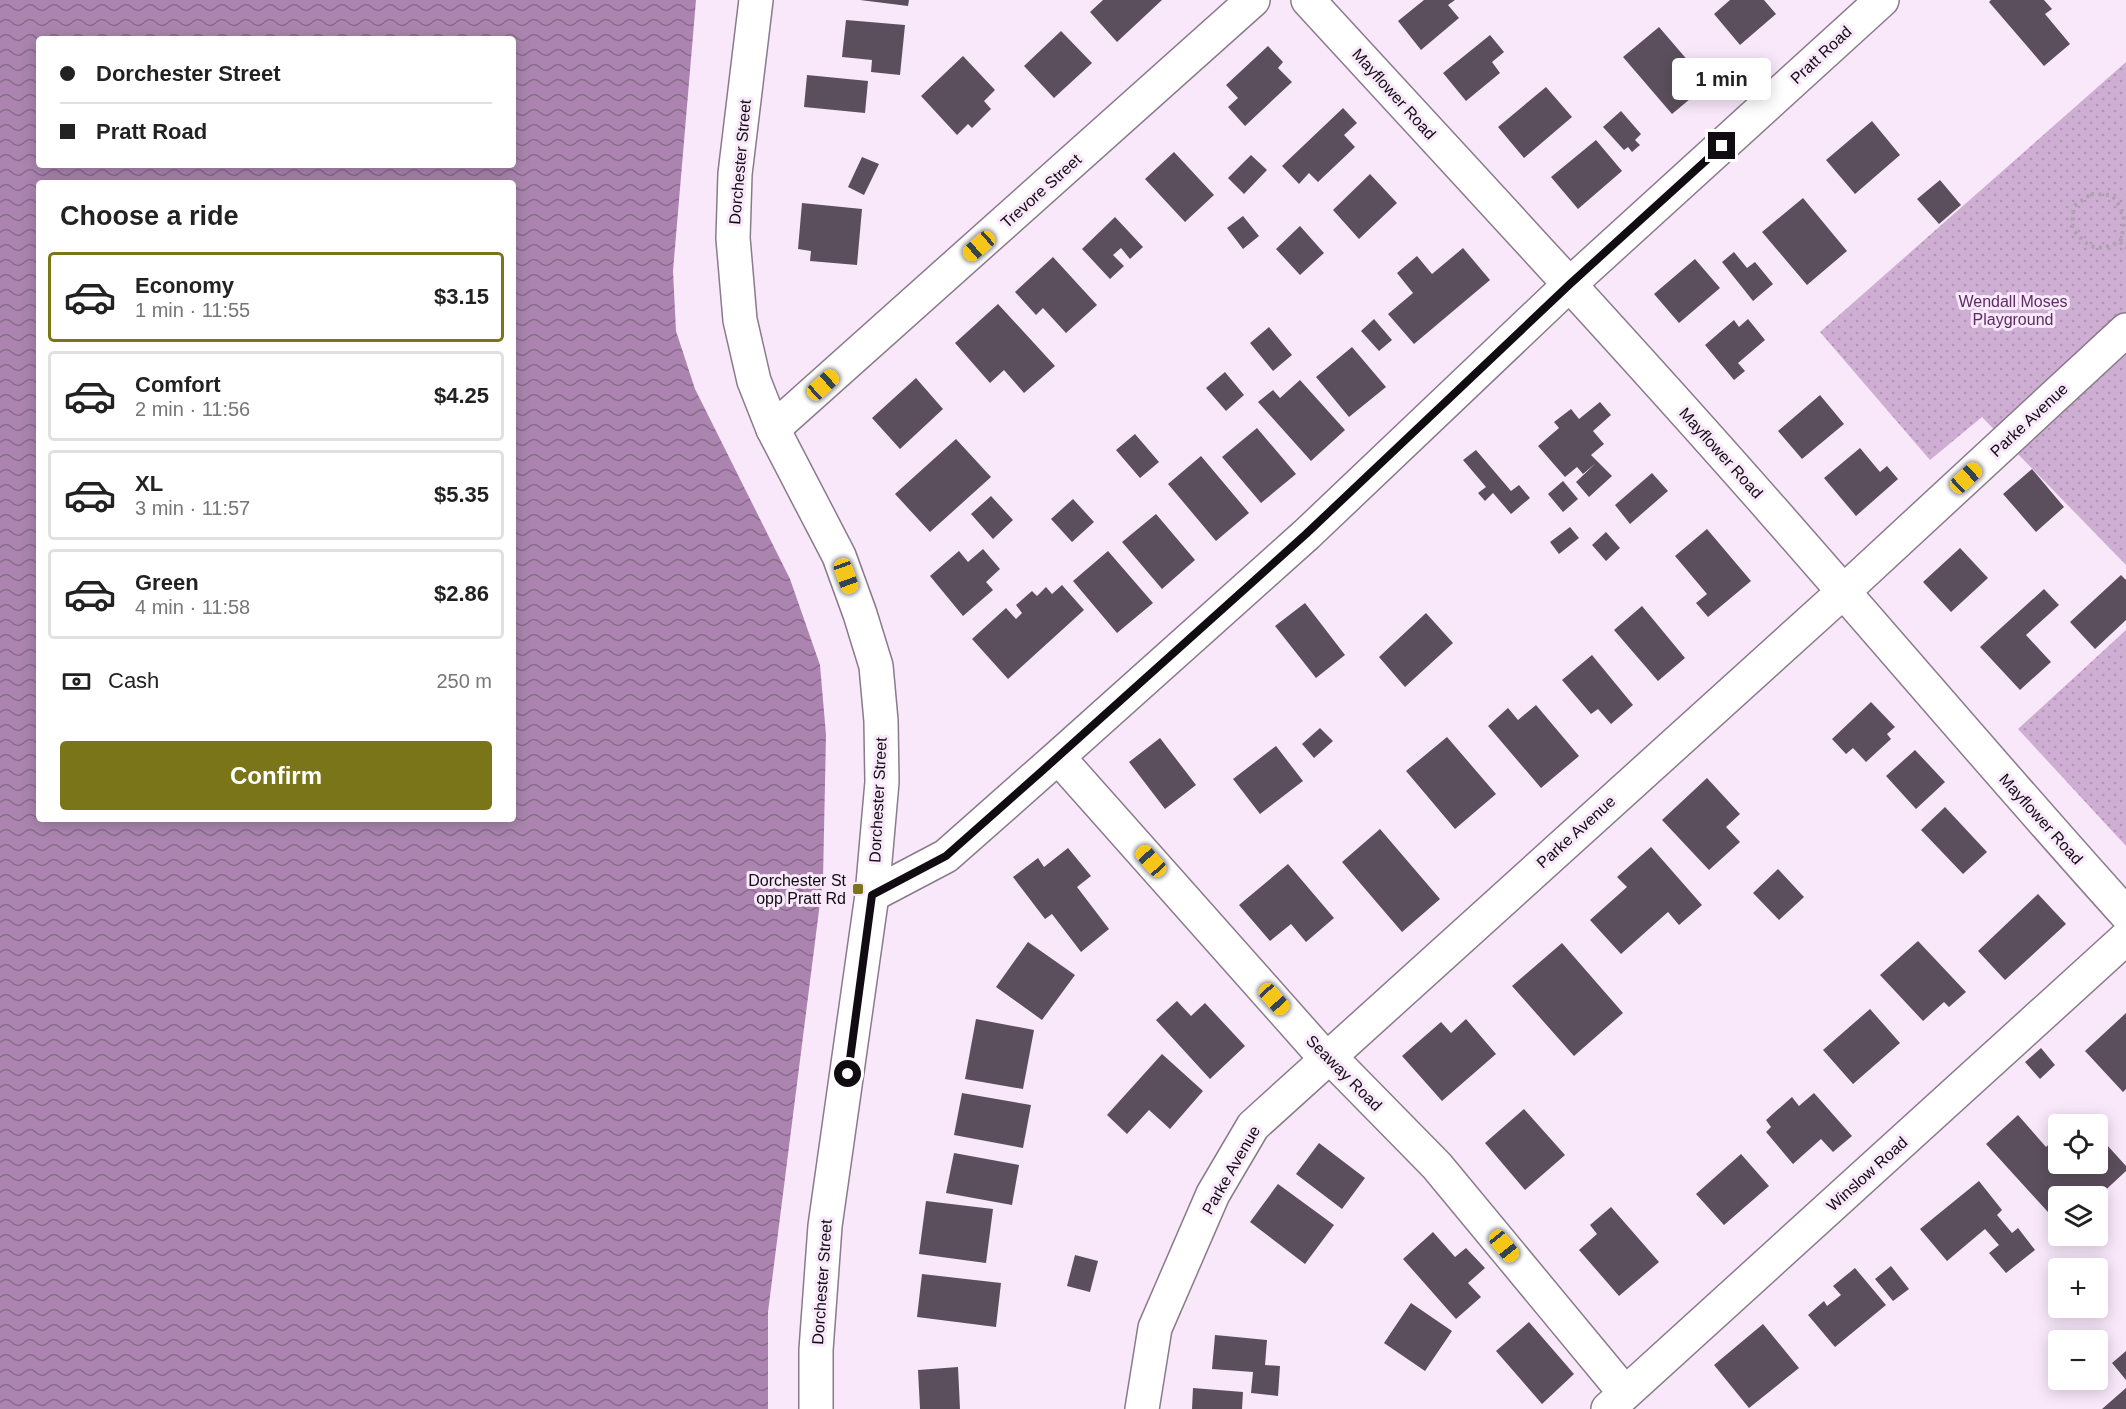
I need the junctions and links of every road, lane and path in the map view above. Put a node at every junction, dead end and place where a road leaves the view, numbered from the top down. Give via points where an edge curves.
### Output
1 (756, 0) edge
2 (1253, 0) edge
3 (1308, 0) edge
4 (1882, 0) edge
5 (2120, 242) junction
6 (2126, 249) edge
7 (1570, 284) junction
8 (2126, 330) edge
9 (773, 429) junction
10 (1843, 592) junction
11 (1058, 757) junction
12 (872, 895) junction
13 (2126, 914) edge
14 (2126, 938) edge
15 (1331, 1058) junction
16 (1617, 1401) edge
17 (816, 1409) edge
18 (1142, 1409) edge

1 - 9 street, Dorchester Street via 735,174 733,238 740,320 754,381
2 - 9 street, Trevore Street
3 - 7 street, Mayflower Road
4 - 7 street, Pratt Road
5 - 5 path via 2126,224 2124,208 2111,195 2091,194 2074,206 2072,228 2085,244 2102,249
5 - 6 path
7 - 10 street, Mayflower Road
7 - 11 street, Pratt Road via 1306,534
8 - 10 street, Parke Avenue
9 - 12 street, Dorchester Street via 839,556 876,666 882,782
10 - 13 street, Mayflower Road
10 - 15 street, Parke Avenue via 1366,1022
11 - 12 street, Pratt Road via 946,856
11 - 15 street, Seaway Road via 1320,1052
12 - 17 street, Dorchester Street via 825,1226
14 - 16 street, Winslow Road
15 - 16 street, Seaway Road via 1437,1166
15 - 18 street, Parke Avenue via 1253,1126 1214,1194 1155,1328

